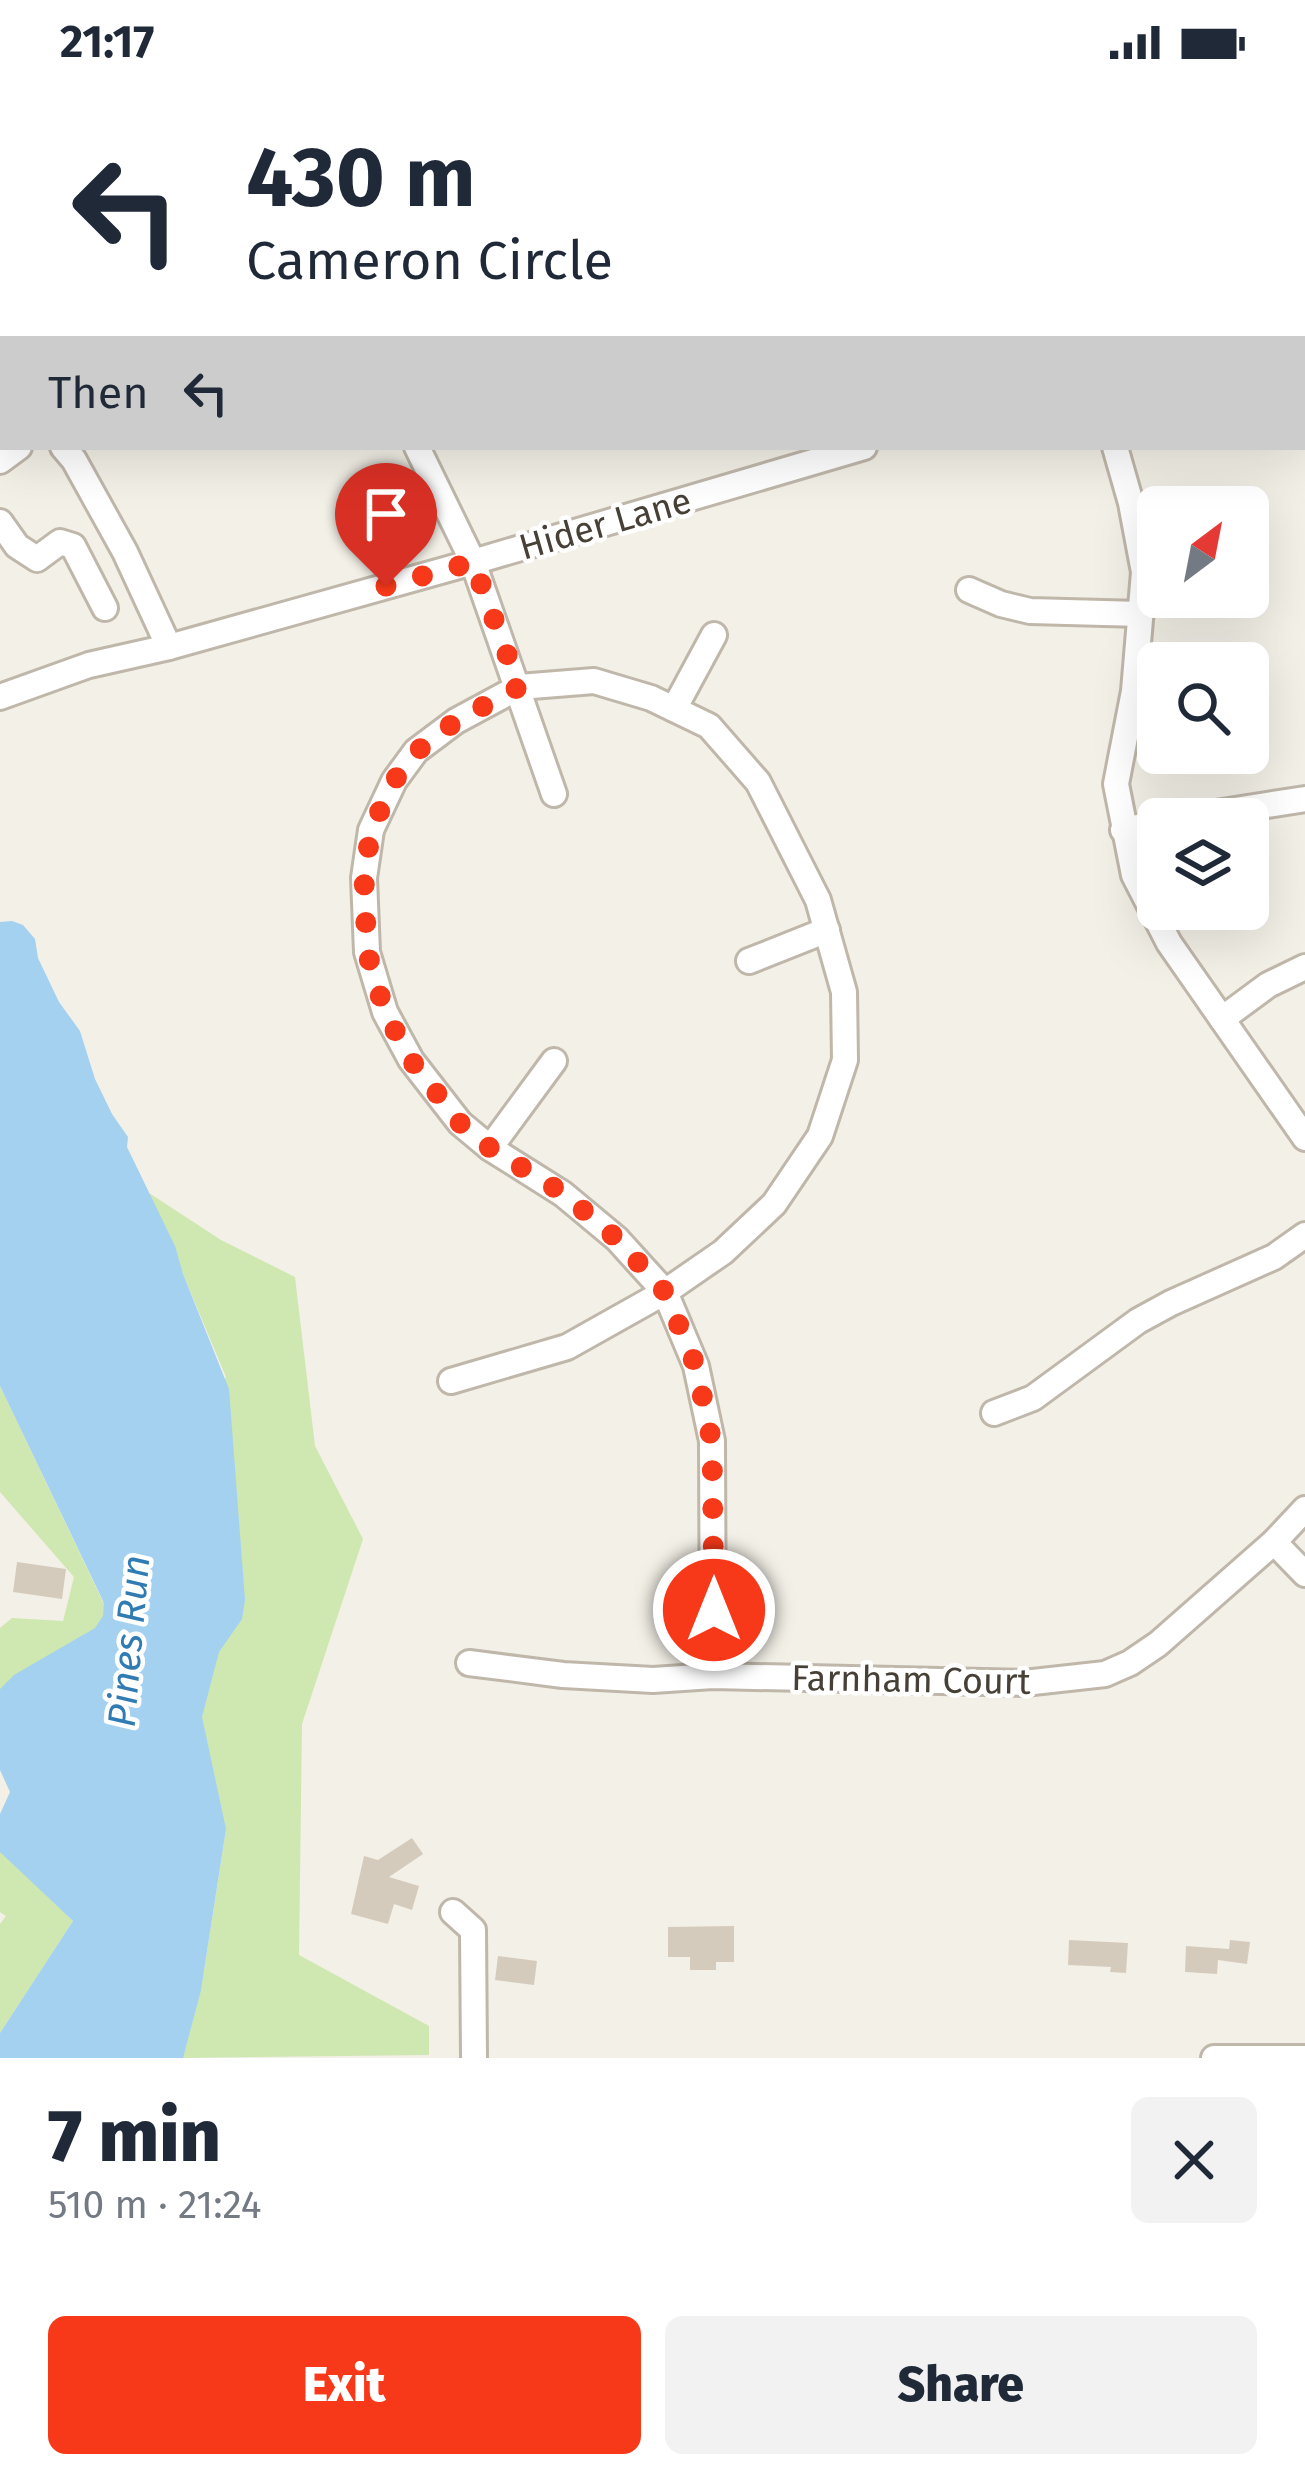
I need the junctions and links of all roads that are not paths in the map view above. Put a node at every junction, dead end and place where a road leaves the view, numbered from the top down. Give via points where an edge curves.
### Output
1 (66, 450) edge
2 (418, 450) edge
3 (1116, 450) edge
4 (829, 452) edge
5 (0, 522) edge
6 (1137, 535) edge
7 (473, 562) junction
8 (969, 590) dead end
9 (105, 608) dead end
10 (1137, 614) edge
11 (1141, 618) edge
12 (714, 635) dead end
13 (169, 647) junction
14 (519, 687) junction
15 (0, 697) edge
16 (674, 709) junction
17 (554, 794) dead end
18 (1305, 799) edge
19 (1269, 805) edge
20 (1137, 827) edge
21 (1123, 830) junction
22 (827, 930) junction
23 (749, 961) dead end
24 (1305, 967) edge
25 (1222, 1019) junction
26 (554, 1060) dead end
27 (1305, 1138) edge
28 (490, 1148) junction
29 (1305, 1235) edge
30 (665, 1292) junction
31 (451, 1381) dead end
32 (994, 1414) dead end
33 (1305, 1509) edge
34 (1274, 1542) junction
35 (1305, 1574) edge
36 (469, 1663) dead end
37 (713, 1676) junction
38 (453, 1912) dead end
39 (474, 2058) edge
40 (1214, 2058) edge
41 (1305, 2058) edge

1 - 13 street
2 - 7 street
3 - 6 street
4 - 7 street, Hider Lane
5 - 9 street via 37,560 60,542 74,546
7 - 13 street, Hider Lane
7 - 14 street
8 - 10 street via 1030,610
11 - 21 street via 1116,784
12 - 16 street
13 - 15 street, Hider Lane
14 - 16 street via 594,681
14 - 17 street
14 - 28 street via 416,752 371,830 364,878 367,952 385,1012 411,1060
16 - 22 street via 709,726 758,782
18 - 19 street
20 - 21 street
21 - 25 street via 1134,875 1169,943
22 - 23 street
22 - 30 street via 844,992 845,1060 820,1136 774,1204
24 - 25 street
25 - 27 street
26 - 28 street
28 - 30 street via 563,1193
29 - 32 street via 1138,1322 1033,1398
30 - 31 street via 567,1347
30 - 37 street via 696,1366 712,1442
33 - 34 street, Farnham Court
34 - 35 street
34 - 37 street, Farnham Court via 1158,1644 1105,1674 1024,1683
36 - 37 street, Farnham Court via 653,1680
38 - 39 street via 473,1930
40 - 41 street

